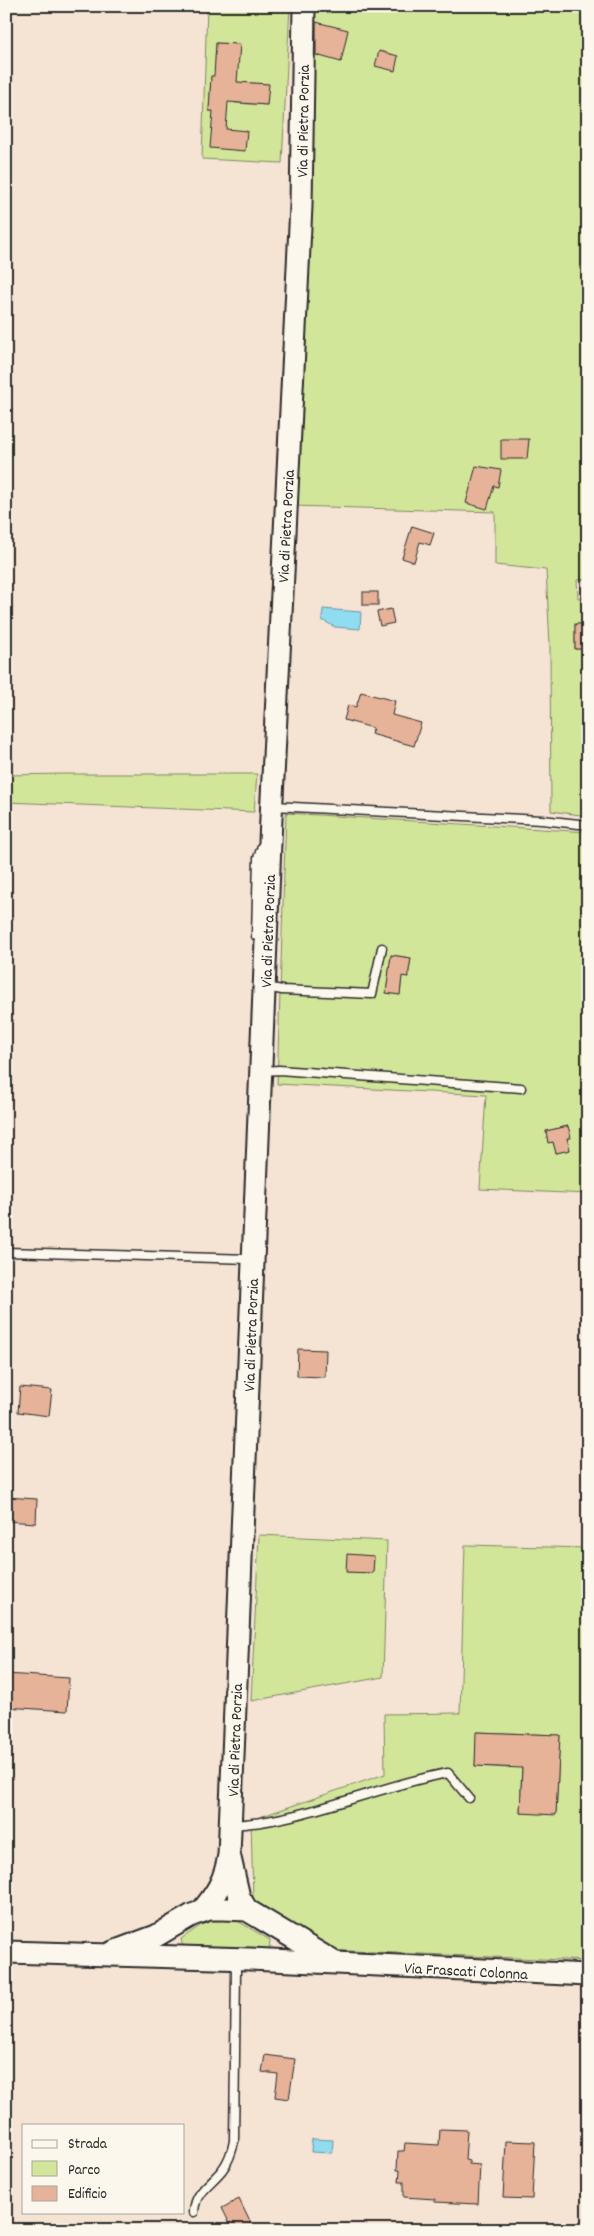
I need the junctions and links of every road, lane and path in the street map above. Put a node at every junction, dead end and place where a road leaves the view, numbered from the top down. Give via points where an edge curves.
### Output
1 (304, 6) edge
2 (271, 812) junction
3 (588, 825) edge
4 (256, 947) dead end
5 (382, 948) dead end
6 (261, 972) junction
7 (261, 1071) junction
8 (521, 1088) dead end
9 (6, 1252) edge
10 (253, 1260) junction
11 (469, 1798) dead end
12 (230, 1825) junction
13 (229, 1855) junction
14 (247, 1910) junction
15 (201, 1912) junction
16 (173, 1927) junction
17 (283, 1932) junction
18 (6, 1952) edge
19 (103, 1956) junction
20 (181, 1958) junction
21 (232, 1959) junction
22 (267, 1960) junction
23 (344, 1964) junction
24 (588, 1976) edge
25 (194, 2212) dead end

1 - 2 street, Via di Pietra Porzia via 301,206
2 - 3 lane via 542,820
2 - 4 lane via 258,858
2 - 6 street, Via di Pietra Porzia
5 - 6 lane via 372,994 282,990
6 - 7 street, Via di Pietra Porzia
7 - 8 lane
7 - 10 street, Via di Pietra Porzia
9 - 10 lane
10 - 12 street, Via di Pietra Porzia
11 - 12 lane via 448,1773 416,1779 312,1811 252,1824
12 - 13 street, Via di Pietra Porzia
13 - 14 street via 239,1897
13 - 15 street via 216,1895
14 - 15 street, Via Frascati Colonna via 209,1909
14 - 17 street, Via Frascati Colonna
15 - 16 street, Via Frascati Colonna
16 - 19 street, Via Frascati Colonna
16 - 20 street via 173,1945
17 - 22 street via 282,1951
17 - 23 street, Via Frascati Colonna via 330,1960
18 - 19 street, Via Frascati Colonna
19 - 20 street, Via Frascati Colonna
20 - 21 street, Via Frascati Colonna
21 - 22 street, Via Frascati Colonna
21 - 25 lane via 236,1970 234,2141 230,2158 221,2172 198,2194
22 - 23 street, Via Frascati Colonna
23 - 24 street, Via Frascati Colonna

